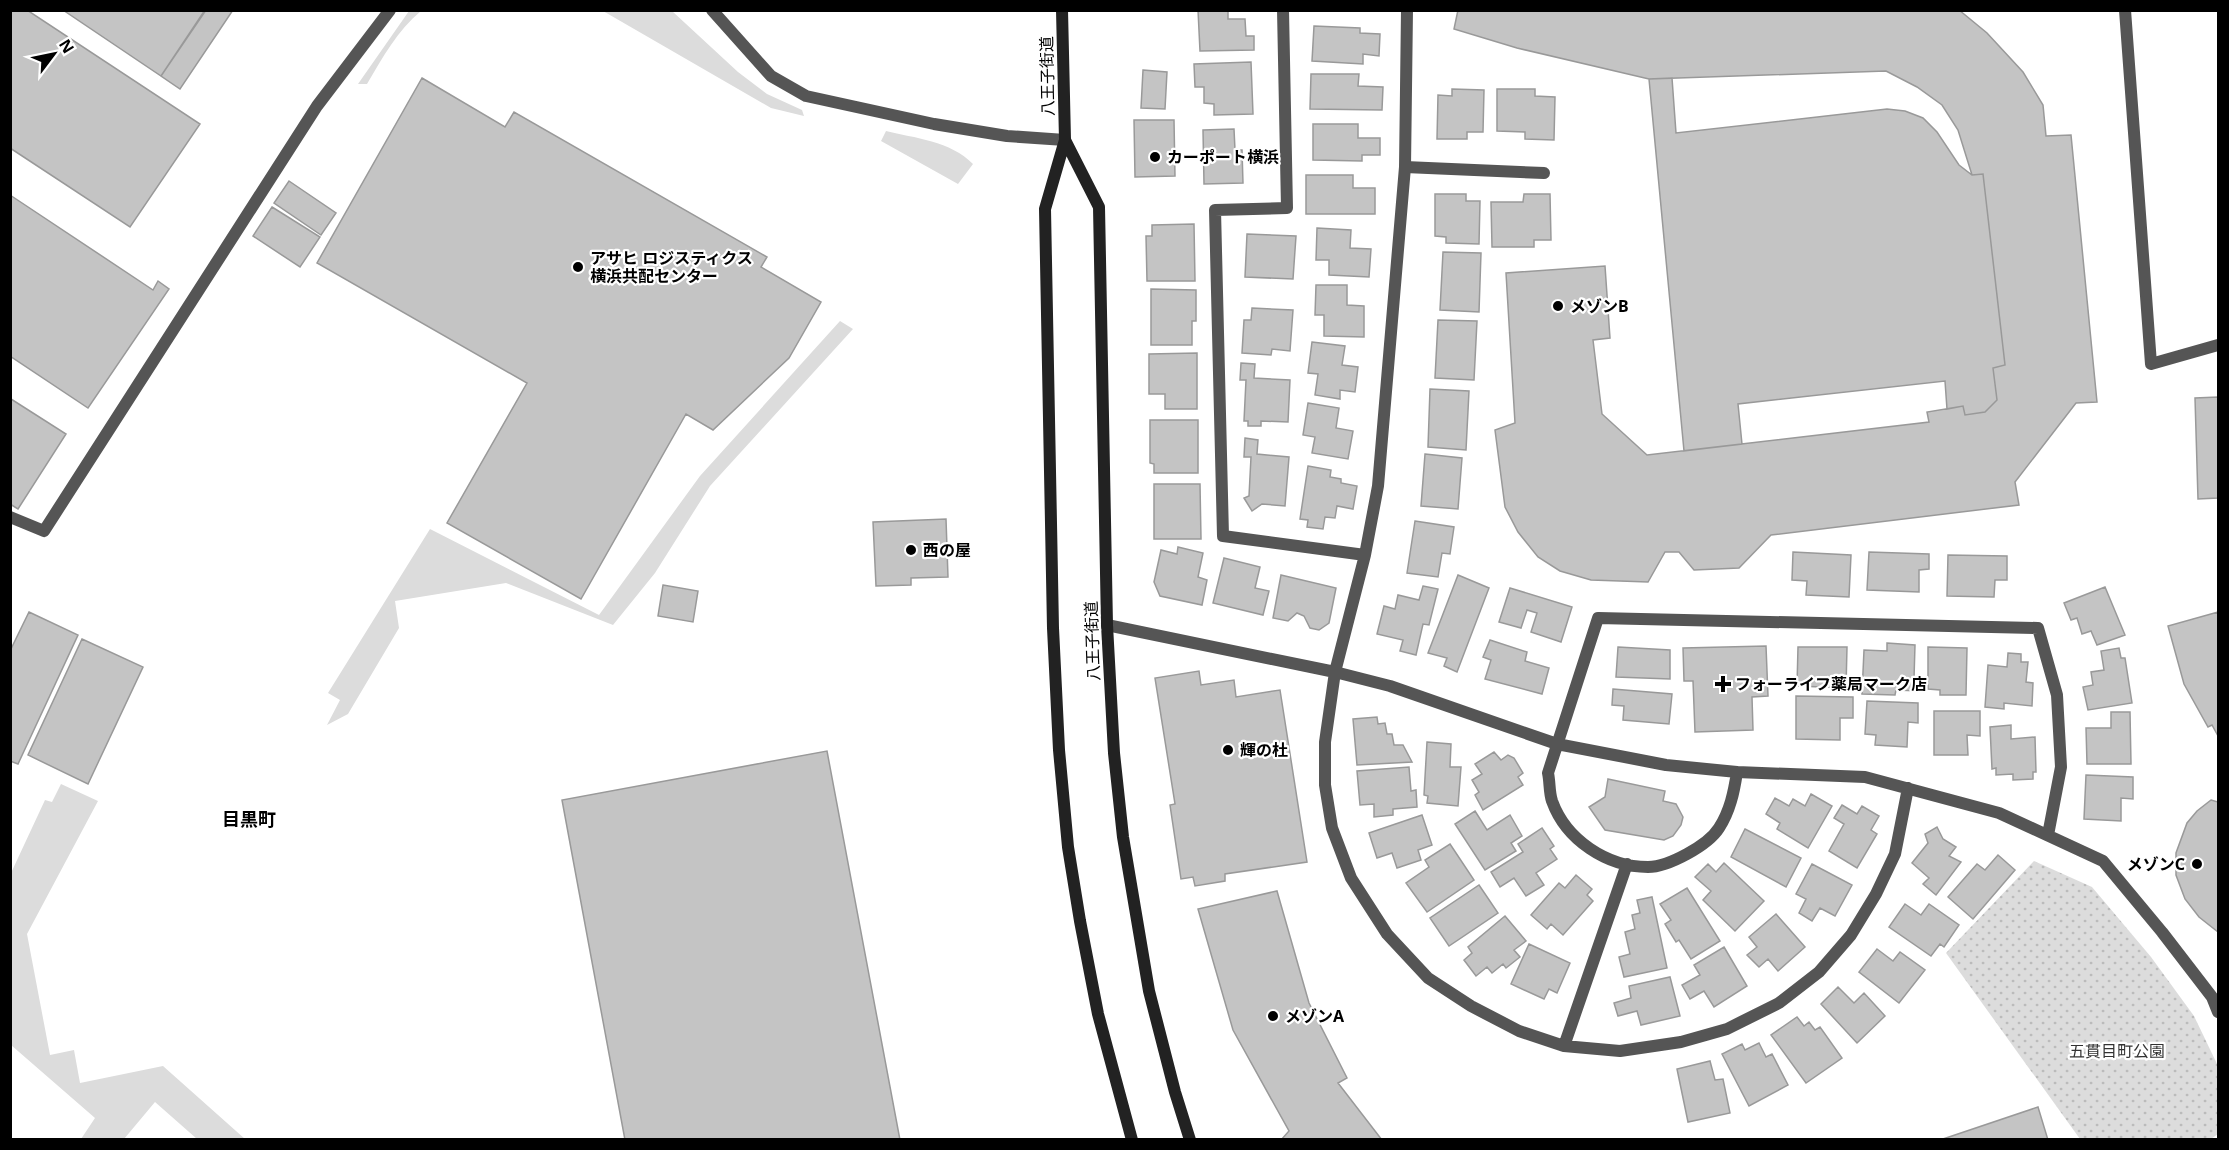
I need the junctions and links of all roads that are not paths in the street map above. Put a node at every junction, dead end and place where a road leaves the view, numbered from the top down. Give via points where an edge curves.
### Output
1 (390, 10) edge
2 (712, 10) edge
3 (1062, 10) edge
4 (1283, 10) edge
5 (1407, 10) edge
6 (2126, 10) edge
7 (1065, 140) junction
8 (1406, 167) junction
9 (1544, 173) dead end
10 (2218, 345) edge
11 (10, 517) edge
12 (1365, 555) junction
13 (1107, 625) junction
14 (1335, 672) junction
15 (1557, 744) junction
16 (1737, 772) junction
17 (1908, 788) junction
18 (2048, 835) junction
19 (1628, 864) junction
20 (2215, 996) edge
21 (2218, 1012) edge
22 (1564, 1046) junction
23 (1132, 1140) edge
24 (1190, 1140) edge

1 - 11 street via 317,106 44,531
2 - 7 street via 771,76 806,96 1007,136
3 - 7 street, 八王子街道
4 - 12 street via 1287,208 1215,210 1223,536
5 - 8 street
6 - 10 street via 2151,364
7 - 13 street, 八王子街道 via 1099,207
7 - 23 street, 八王子街道 via 1045,208 1059,750 1080,921 1098,1014
8 - 9 street
8 - 12 street via 1378,486
12 - 14 street
13 - 14 street
13 - 24 street, 八王子街道 via 1114,753 1133,910 1149,991
14 - 15 street via 1390,686
14 - 22 street via 1325,742 1325,785 1332,828 1352,878 1387,934 1428,978 1519,1031
15 - 16 street via 1666,765
15 - 18 street via 1598,618 2038,628 2057,695 2061,767
15 - 19 street via 1548,773 1552,800 1564,824 1582,844
16 - 17 street via 1865,777
16 - 19 street via 1730,808 1718,831 1674,861 1650,867
17 - 18 street via 1999,813
17 - 22 street via 1895,854 1876,894 1851,935 1819,972 1779,1003 1727,1029 1681,1042 1620,1051
18 - 20 street via 2103,861
19 - 22 street
20 - 21 street

